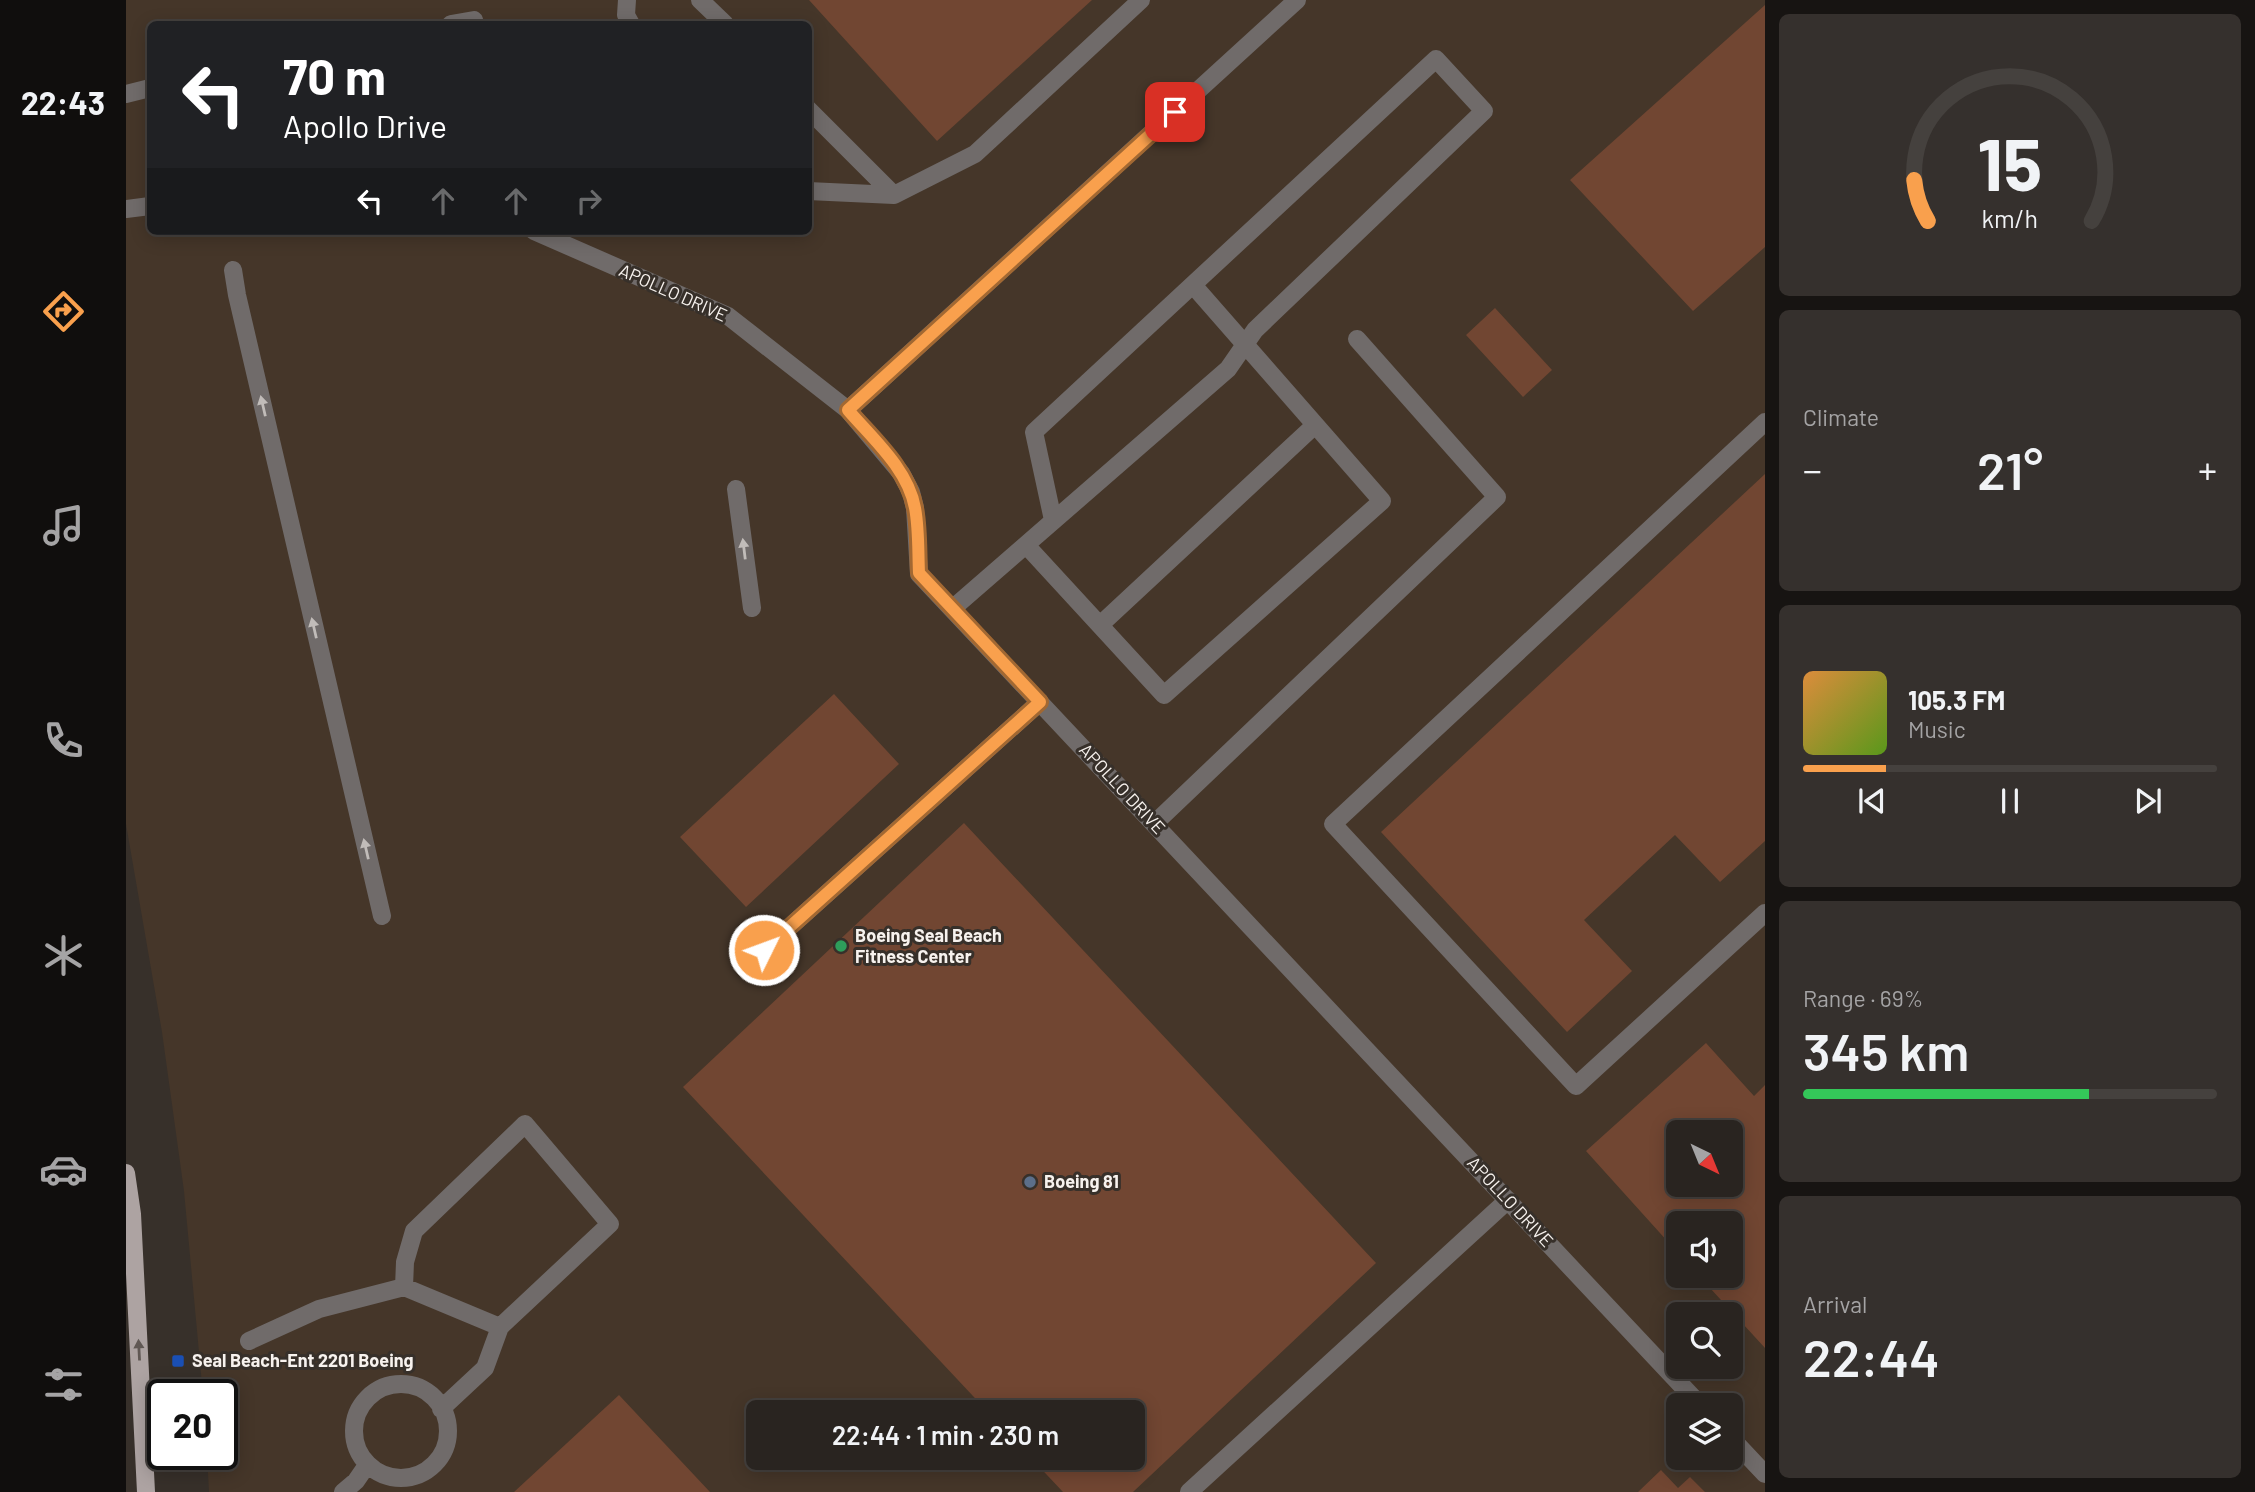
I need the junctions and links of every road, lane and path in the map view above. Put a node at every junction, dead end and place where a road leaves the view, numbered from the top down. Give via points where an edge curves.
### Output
1 (627, 0) edge
2 (700, 0) edge
3 (1141, 0) edge
4 (1297, 0) edge
5 (629, 21) edge
6 (721, 21) edge
7 (147, 89) edge
8 (126, 93) edge
9 (812, 113) edge
10 (812, 191) edge
11 (894, 195) junction
12 (147, 206) edge
13 (126, 209) edge
14 (543, 235) edge
15 (233, 270) dead end
16 (1193, 285) junction
17 (1357, 339) dead end
18 (1245, 345) junction
19 (848, 410) junction
20 (1765, 422) edge
21 (1315, 425) junction
22 (736, 489) dead end
23 (1054, 520) junction
24 (1026, 545) junction
25 (752, 608) dead end
26 (952, 608) junction
27 (1100, 625) junction
28 (1040, 702) junction
29 (1154, 823) junction
30 (1765, 912) edge
31 (382, 916) dead end
32 (764, 950) dead end
33 (126, 1173) edge
34 (1508, 1200) junction
35 (404, 1287) junction
36 (500, 1326) junction
37 (250, 1341) dead end
38 (1689, 1393) edge
39 (442, 1409) junction
40 (1743, 1451) edge
41 (367, 1465) junction
42 (1765, 1474) edge
43 (146, 1492) edge
44 (343, 1492) edge
45 (1188, 1492) edge

1 - 5 lane
2 - 6 lane
3 - 11 lane via 975,154
4 - 19 lane
7 - 8 lane
9 - 11 lane
10 - 11 lane
12 - 13 lane
14 - 19 lane, APOLLO DRIVE via 729,316
31 -> 15 lane
16 - 18 lane
16 - 18 lane via 1436,59 1484,111 1255,330
16 - 23 lane via 1034,432
17 - 29 lane via 1497,497
18 - 21 lane
18 - 23 lane via 1228,369
19 - 26 lane, APOLLO DRIVE via 901,473 915,508 919,573
20 - 30 lane via 1333,824 1576,1086
21 - 27 lane
21 - 27 lane via 1382,501 1164,695
25 -> 22 lane
23 - 24 lane
24 - 26 lane
24 - 27 lane
26 - 28 lane, APOLLO DRIVE
28 - 29 lane, APOLLO DRIVE
28 - 32 lane
29 - 34 lane, APOLLO DRIVE
43 -> 33 main road
34 - 38 lane, APOLLO DRIVE
34 - 45 lane
35 - 36 lane
35 - 36 lane via 414,1231 525,1124 610,1224
35 - 37 lane via 319,1309
36 - 39 lane via 485,1368
39 - 41 lane via 448,1432 446,1447 426,1471 396,1478
39 - 41 lane via 416,1387 386,1387 373,1394 362,1405 354,1435
40 - 42 lane
41 - 44 lane

